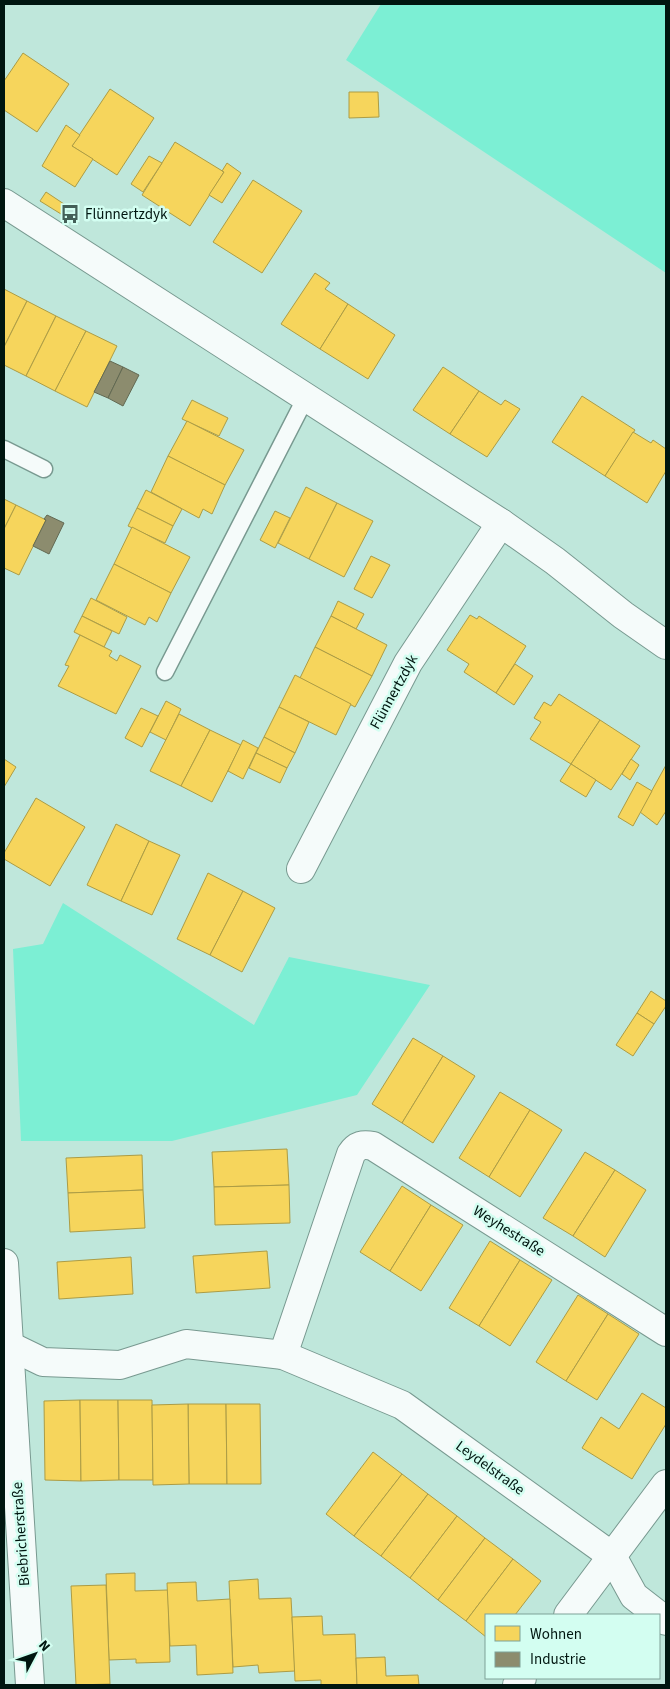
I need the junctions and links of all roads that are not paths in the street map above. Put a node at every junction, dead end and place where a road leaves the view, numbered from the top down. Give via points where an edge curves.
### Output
1 (4, 203) edge
2 (306, 397) junction
3 (4, 449) edge
4 (44, 469) dead end
5 (501, 524) junction
6 (666, 645) edge
7 (165, 672) dead end
8 (301, 869) dead end
9 (4, 1264) edge
10 (666, 1332) edge
11 (6, 1345) edge
12 (283, 1355) junction
13 (666, 1484) edge
14 (612, 1556) junction
15 (569, 1614) edge
16 (657, 1614) edge
17 (30, 1685) edge

1 - 2 street
2 - 5 street
2 - 7 lane
3 - 4 lane
5 - 6 street
5 - 8 street, Flünnertzdyk via 408,663
9 - 11 street, Biebricherstraße
10 - 12 street, Weyhestraße via 373,1146 361,1144 352,1154
11 - 12 street, Leydelstraße via 43,1362 120,1365 186,1344
11 - 17 street, Biebricherstraße
12 - 14 street, Leydelstraße via 402,1405
13 - 14 street
14 - 15 street
14 - 16 street, Leydelstraße via 634,1596

